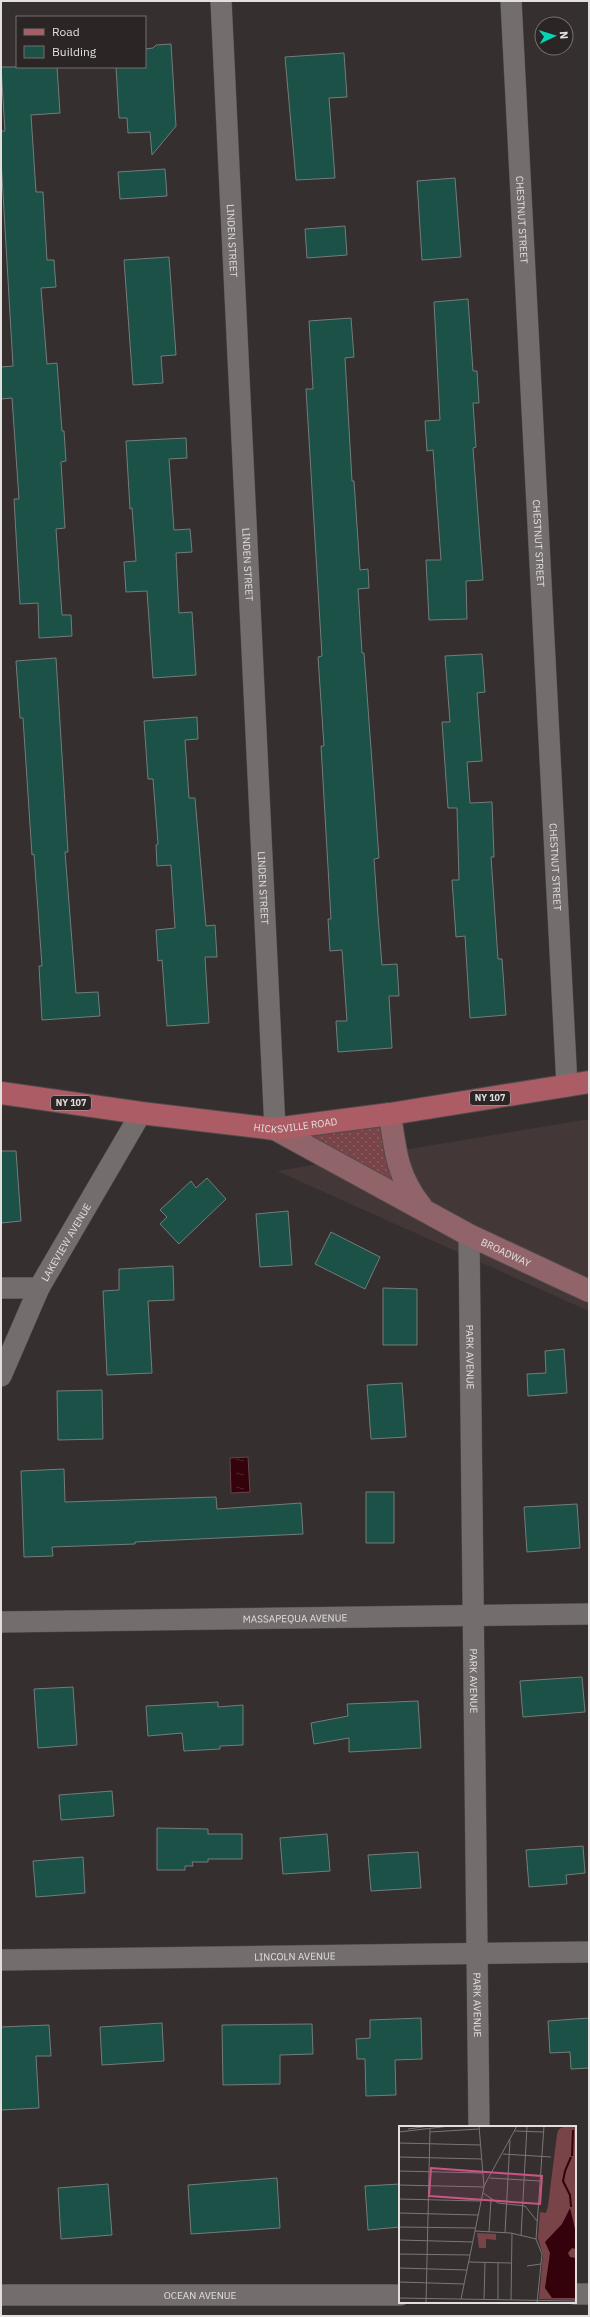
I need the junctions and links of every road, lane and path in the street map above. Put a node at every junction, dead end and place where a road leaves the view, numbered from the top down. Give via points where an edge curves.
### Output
1 (221, 1) edge
2 (511, 1) edge
3 (589, 1082) edge
4 (567, 1086) junction
5 (1, 1093) edge
6 (141, 1113) junction
7 (390, 1114) junction
8 (275, 1129) junction
9 (424, 1210) junction
10 (469, 1235) junction
11 (1, 1288) edge
12 (38, 1288) junction
13 (589, 1291) edge
14 (1, 1376) edge
15 (589, 1614) edge
16 (473, 1616) junction
17 (1, 1622) edge
18 (589, 1952) edge
19 (478, 1953) junction
20 (1, 1960) edge
21 (479, 2126) edge
22 (576, 2294) edge
23 (589, 2294) edge
24 (1, 2295) edge
25 (399, 2295) edge

1 - 8 street, LINDEN STREET
2 - 4 street, CHESTNUT STREET
3 - 4 main road, HICKSVILLE ROAD / NY 107
4 - 7 main road, HICKSVILLE ROAD / NY 107
5 - 6 main road, HICKSVILLE ROAD / NY 107
6 - 8 main road, HICKSVILLE ROAD / NY 107
6 - 12 street, LAKEVIEW AVENUE
7 - 8 main road, HICKSVILLE ROAD / NY 107
7 - 9 main road, BROADWAY via 396,1160 402,1177
8 - 9 main road, BROADWAY
9 - 10 main road, BROADWAY
10 - 13 main road, BROADWAY
10 - 16 street, PARK AVENUE
11 - 12 street
12 - 14 street, LAKEVIEW AVENUE
15 - 16 street, MASSAPEQUA AVENUE
16 - 17 street, MASSAPEQUA AVENUE
16 - 19 street, PARK AVENUE
18 - 19 street, LINCOLN AVENUE
19 - 20 street, LINCOLN AVENUE
19 - 21 street, PARK AVENUE
22 - 23 street
24 - 25 street, OCEAN AVENUE

